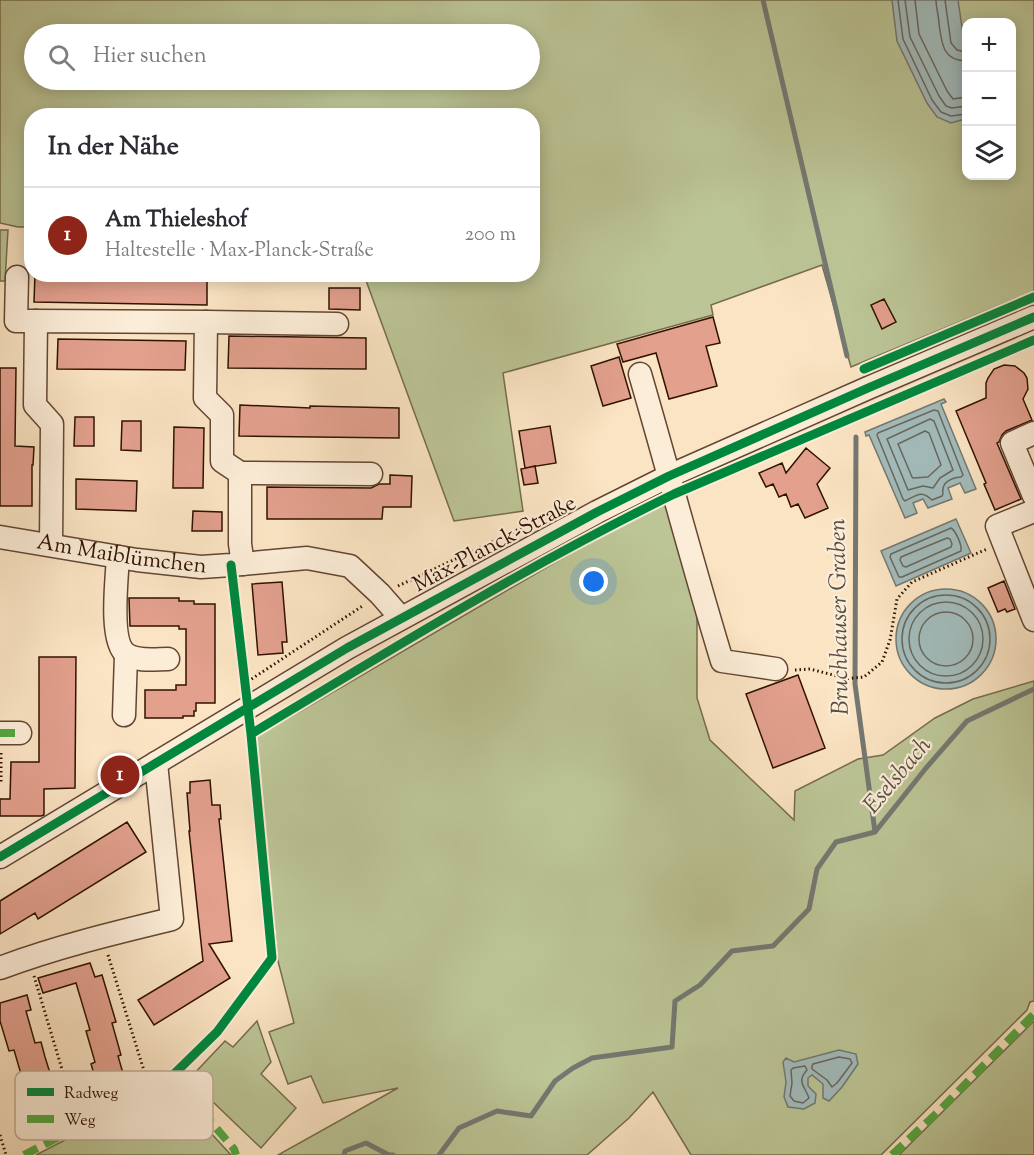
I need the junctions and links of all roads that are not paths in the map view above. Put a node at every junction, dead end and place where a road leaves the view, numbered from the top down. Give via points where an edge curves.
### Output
1 (17, 277) dead end
2 (1034, 317) edge
3 (36, 321) junction
4 (206, 322) junction
5 (337, 324) dead end
6 (640, 374) dead end
7 (1034, 433) edge
8 (240, 473) junction
9 (371, 474) dead end
10 (669, 476) junction
11 (1034, 496) edge
12 (1034, 510) edge
13 (0, 537) edge
14 (51, 545) junction
15 (110, 555) junction
16 (243, 564) junction
17 (101, 614) dead end
18 (401, 618) junction
19 (1034, 620) edge
20 (126, 655) junction
21 (168, 659) dead end
22 (776, 669) road end
23 (124, 715) dead end
24 (156, 763) junction
25 (0, 857) edge
26 (0, 968) edge

1 - 3 street via 16,321
2 - 10 street, Max-Planck-Straße
3 - 4 street
3 - 14 street via 35,405 52,424
4 - 5 street
4 - 8 street via 205,398 222,415 222,461
6 - 10 street
7 - 11 street via 1012,442
8 - 9 street
8 - 16 street
10 - 18 street, Max-Planck-Straße
10 - 22 street via 722,661
12 - 19 street via 997,526
13 - 14 street, Am Maiblümchen
14 - 15 street, Am Maiblümchen
15 - 16 street, Am Maiblümchen via 201,567
15 - 17 street
15 - 20 street via 117,638
16 - 18 street, Am Maiblümchen via 307,558 350,566
18 - 24 street, Max-Planck-Straße
20 - 21 street
20 - 23 street
24 - 25 street, Max-Planck-Straße
24 - 26 street via 172,919

